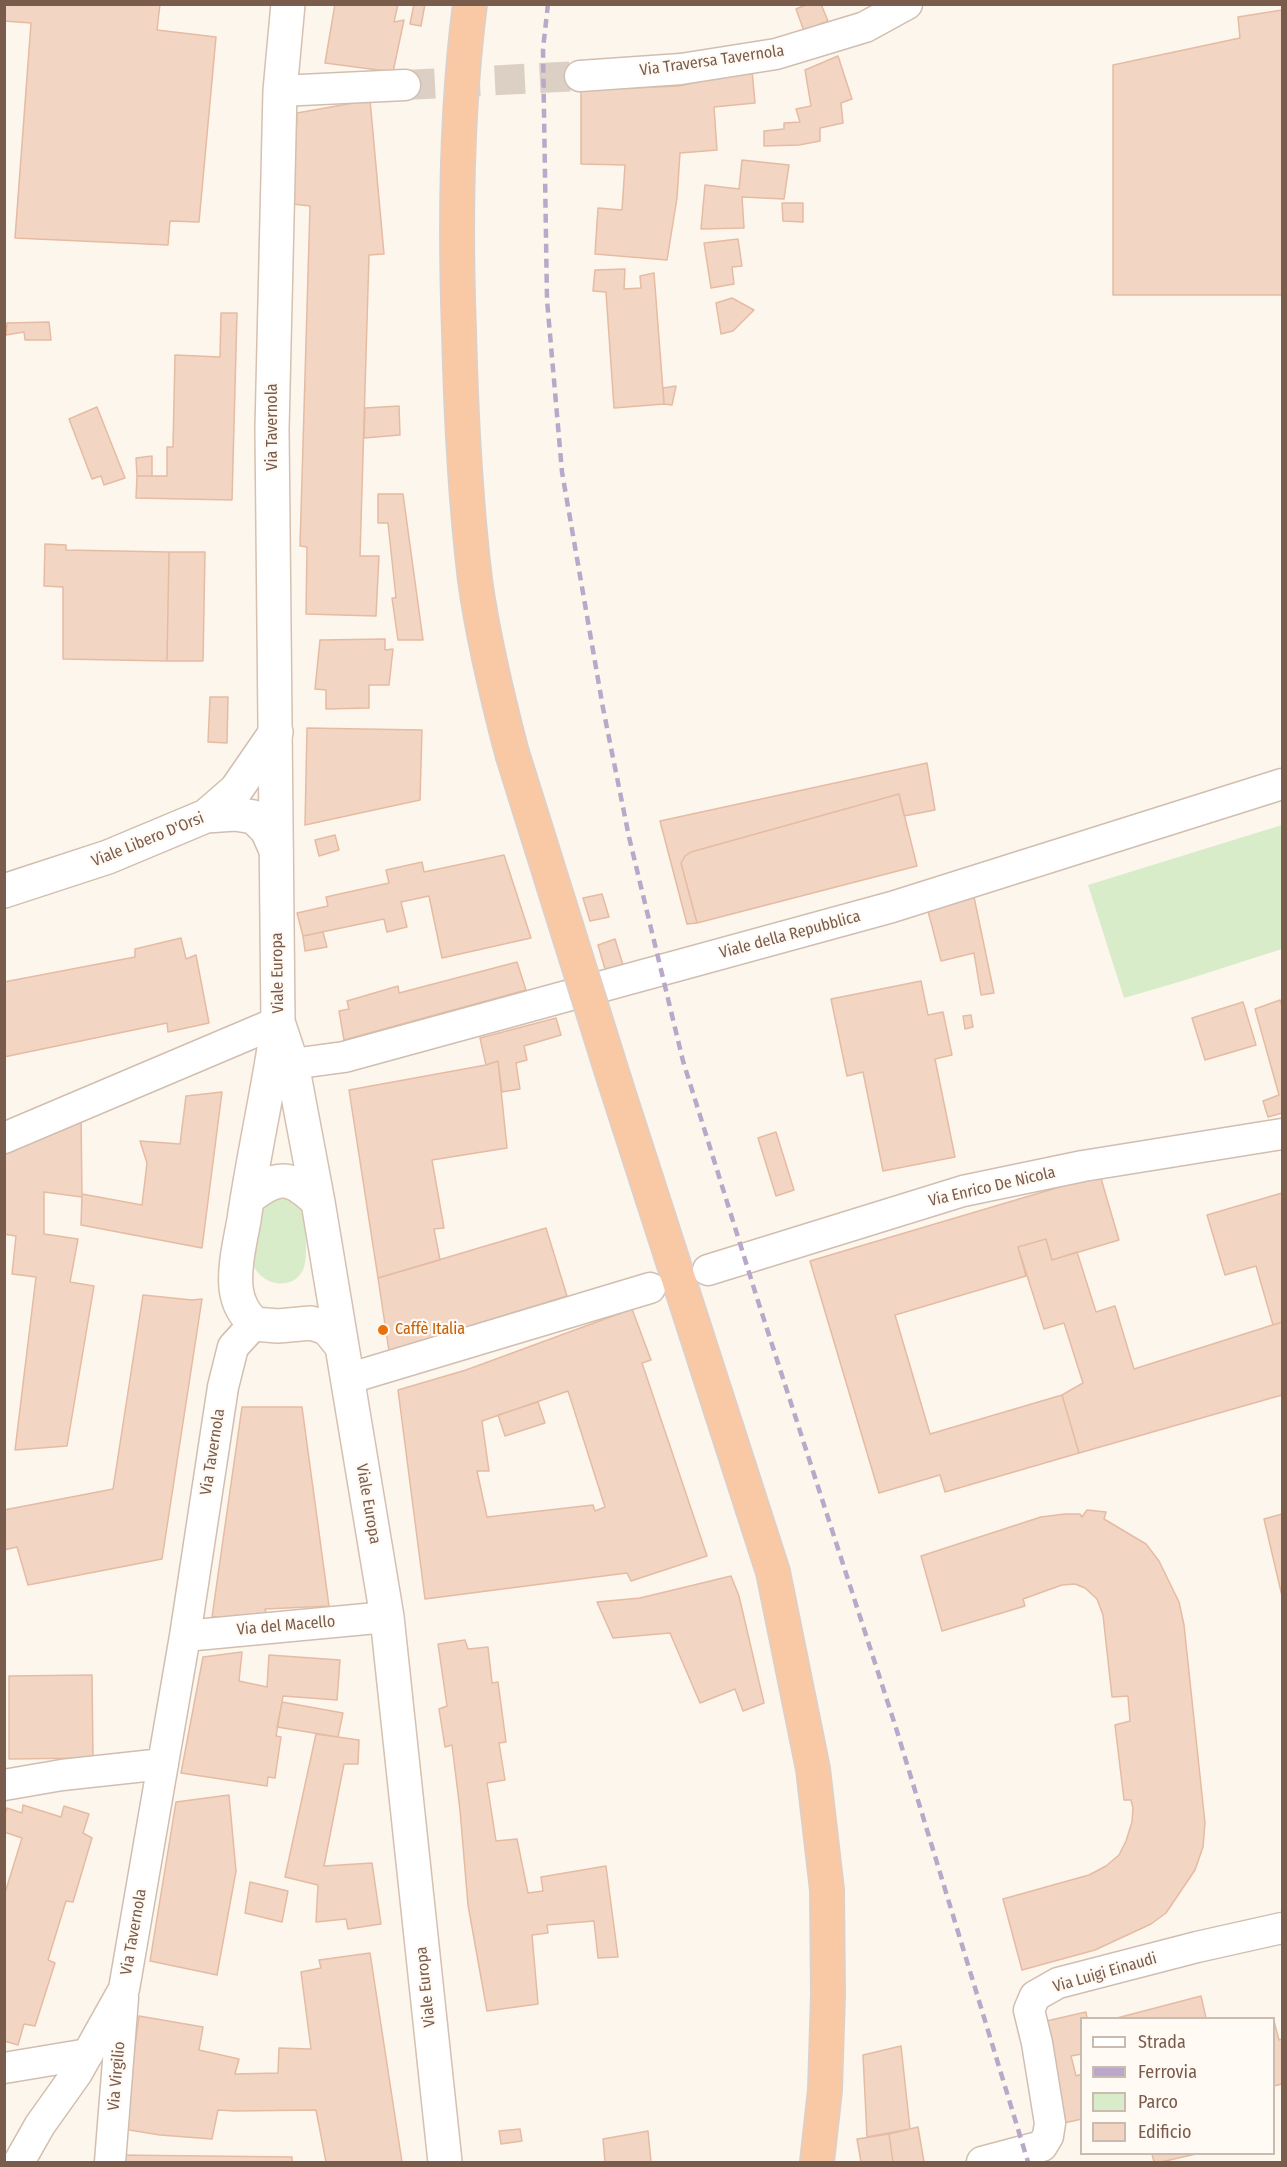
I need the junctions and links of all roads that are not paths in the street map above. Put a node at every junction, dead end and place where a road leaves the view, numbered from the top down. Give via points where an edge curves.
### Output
1 (288, 4) edge
2 (470, 4) edge
3 (907, 4) edge
4 (580, 76) tunnel mouth
5 (405, 85) tunnel mouth
6 (280, 92) junction
7 (276, 732) junction
8 (1282, 784) edge
9 (206, 816) junction
10 (276, 850) junction
11 (4, 891) edge
12 (278, 1022) junction
13 (292, 1064) junction
14 (1282, 1134) edge
15 (4, 1138) edge
16 (247, 1199) junction
17 (318, 1202) junction
18 (708, 1270) dead end
19 (650, 1287) dead end
20 (332, 1291) junction
21 (311, 1323) junction
22 (254, 1324) junction
23 (340, 1344) junction
24 (346, 1379) junction
25 (387, 1617) junction
26 (185, 1636) junction
27 (163, 1764) junction
28 (4, 1785) edge
29 (1282, 1928) edge
30 (124, 1989) junction
31 (88, 2054) junction
32 (4, 2068) edge
33 (19, 2163) edge
34 (110, 2163) edge
35 (445, 2163) edge
36 (817, 2163) edge
37 (982, 2163) edge

1 - 6 main road, Via Tavernola
2 - 36 highway, bridge via 460,99 457,265 462,419 476,581 512,753 773,1572 811,1757 828,1890 825,2090
3 - 4 street, Via Traversa Tavernola via 865,27 776,54 681,69
5 - 6 street
6 - 7 main road, Via Tavernola via 273,429
7 - 9 main road via 236,790
7 - 10 main road, Via Tavernola
8 - 13 street, Viale della Repubblica via 892,907 344,1058
9 - 10 main road, Viale Libero D'Orsi via 235,814 254,818 267,830
9 - 11 main road, Viale Libero D'Orsi via 108,857
10 - 12 main road, Viale Europa
12 - 13 main road, Viale Europa
12 - 15 street
12 - 16 main road
13 - 17 main road, Viale Europa
14 - 18 street, Via Enrico De Nicola via 1083,1166 963,1191
16 - 17 main road via 264,1185 287,1181 303,1188
16 - 22 main road via 236,1290 241,1310
17 - 20 main road, Viale Europa
19 - 24 street
20 - 21 main road via 322,1315
20 - 23 main road, Viale Europa
21 - 22 main road
21 - 23 main road via 327,1328
22 - 26 street, Via Tavernola via 232,1347 223,1387
23 - 24 main road, Viale Europa
24 - 25 main road, Viale Europa
25 - 26 street, Via del Macello
25 - 35 main road, Viale Europa
26 - 27 street, Via Tavernola
27 - 28 street
27 - 30 street, Via Tavernola
29 - 37 street, Via Luigi Einaudi via 1058,1983 1035,1996 1029,2010 1048,2136 1042,2146
30 - 31 street, Via Tavernola
30 - 34 street, Via Virgilio
31 - 32 street
31 - 33 street, Via Tavernola

